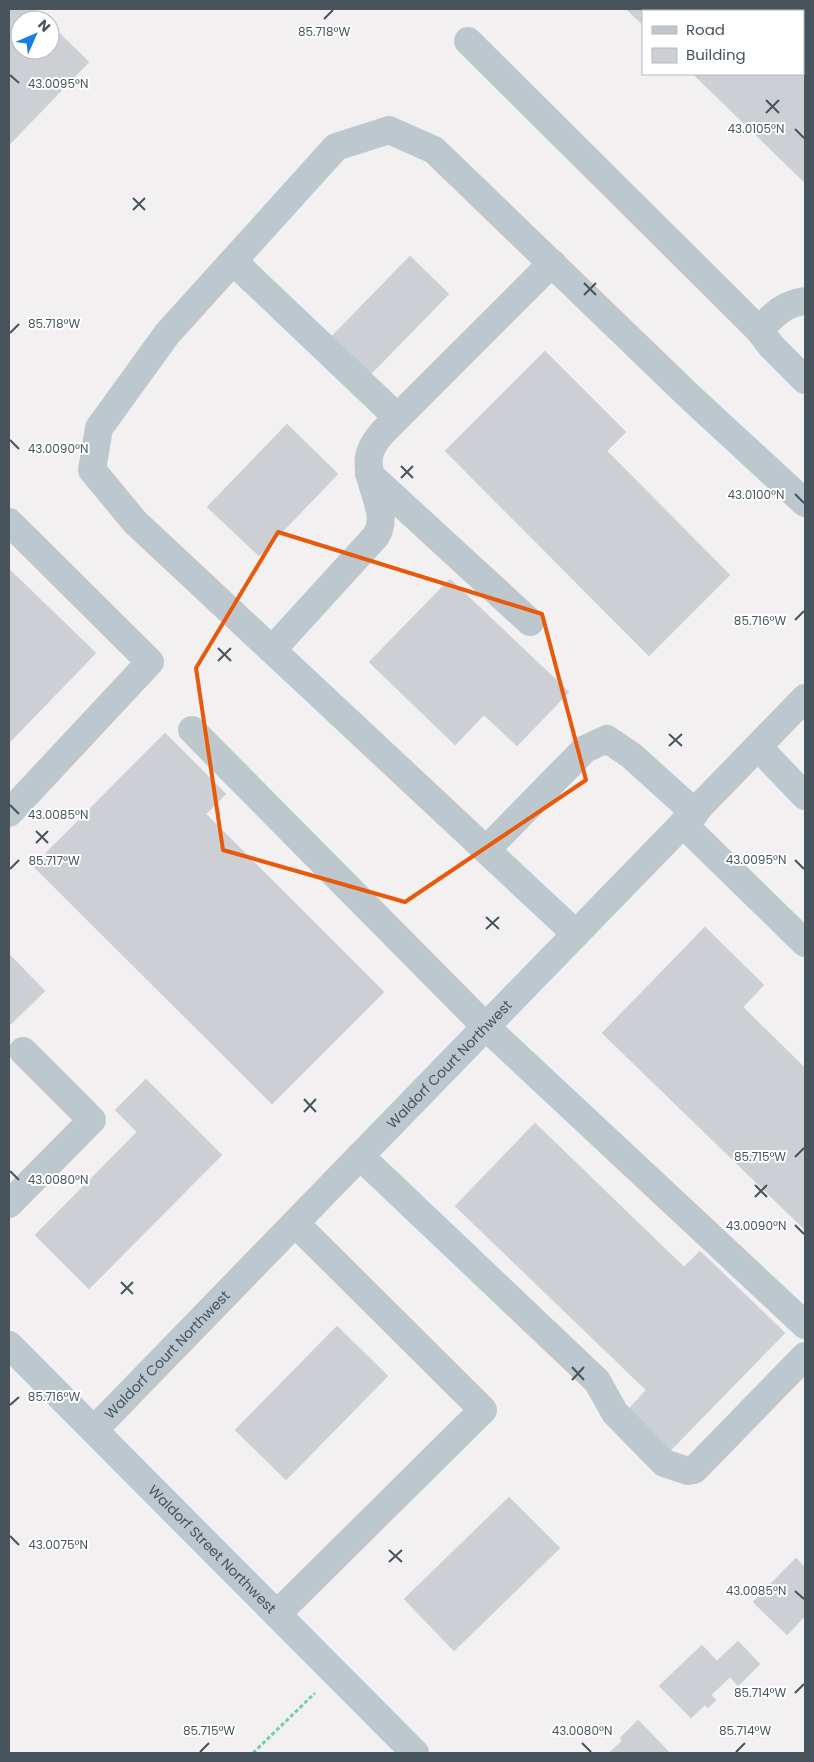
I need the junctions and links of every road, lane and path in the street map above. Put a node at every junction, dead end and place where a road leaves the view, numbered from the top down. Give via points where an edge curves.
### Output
1 (468, 41) dead end
2 (233, 261) junction
3 (552, 263) junction
4 (805, 301) edge
5 (759, 330) junction
6 (805, 380) edge
7 (397, 417) junction
8 (369, 474) junction
9 (805, 503) edge
10 (9, 522) edge
11 (530, 622) dead end
12 (272, 650) junction
13 (805, 698) edge
14 (192, 730) dead end
15 (758, 747) junction
16 (805, 796) edge
17 (9, 813) edge
18 (689, 818) junction
19 (486, 850) junction
20 (576, 934) junction
21 (805, 943) edge
22 (486, 1027) junction
23 (23, 1051) dead end
24 (360, 1156) junction
25 (9, 1204) edge
26 (295, 1223) junction
27 (805, 1325) edge
28 (9, 1345) edge
29 (805, 1356) edge
30 (94, 1430) junction
31 (277, 1614) junction
32 (336, 1673) junction
33 (253, 1753) edge
34 (415, 1753) edge

1 - 5 street
2 - 3 street via 336,147 388,130 434,150
2 - 7 street
2 - 12 street via 167,334 99,428 92,470 135,522
3 - 7 street
3 - 9 street
4 - 5 street via 791,303 781,309
5 - 6 street
7 - 8 street via 372,446
8 - 11 street
8 - 12 street via 382,521 380,529
10 - 17 street via 150,662
12 - 19 street
13 - 15 street, Waldorf Court Northwest
14 - 22 street
15 - 16 street
15 - 18 street, Waldorf Court Northwest
18 - 19 street via 632,756 607,739 584,749
18 - 20 street, Waldorf Court Northwest
18 - 21 street
19 - 20 street
20 - 22 street, Waldorf Court Northwest
22 - 24 street, Waldorf Court Northwest
22 - 27 street
23 - 25 street via 92,1120
24 - 26 street, Waldorf Court Northwest
24 - 29 street via 597,1382 615,1413 664,1463 688,1472 694,1470
26 - 30 street, Waldorf Court Northwest
26 - 31 street via 483,1410
28 - 30 street, Waldorf Street Northwest
30 - 31 street, Waldorf Street Northwest
31 - 32 street, Waldorf Street Northwest
32 - 33 path
32 - 34 street, Waldorf Street Northwest

